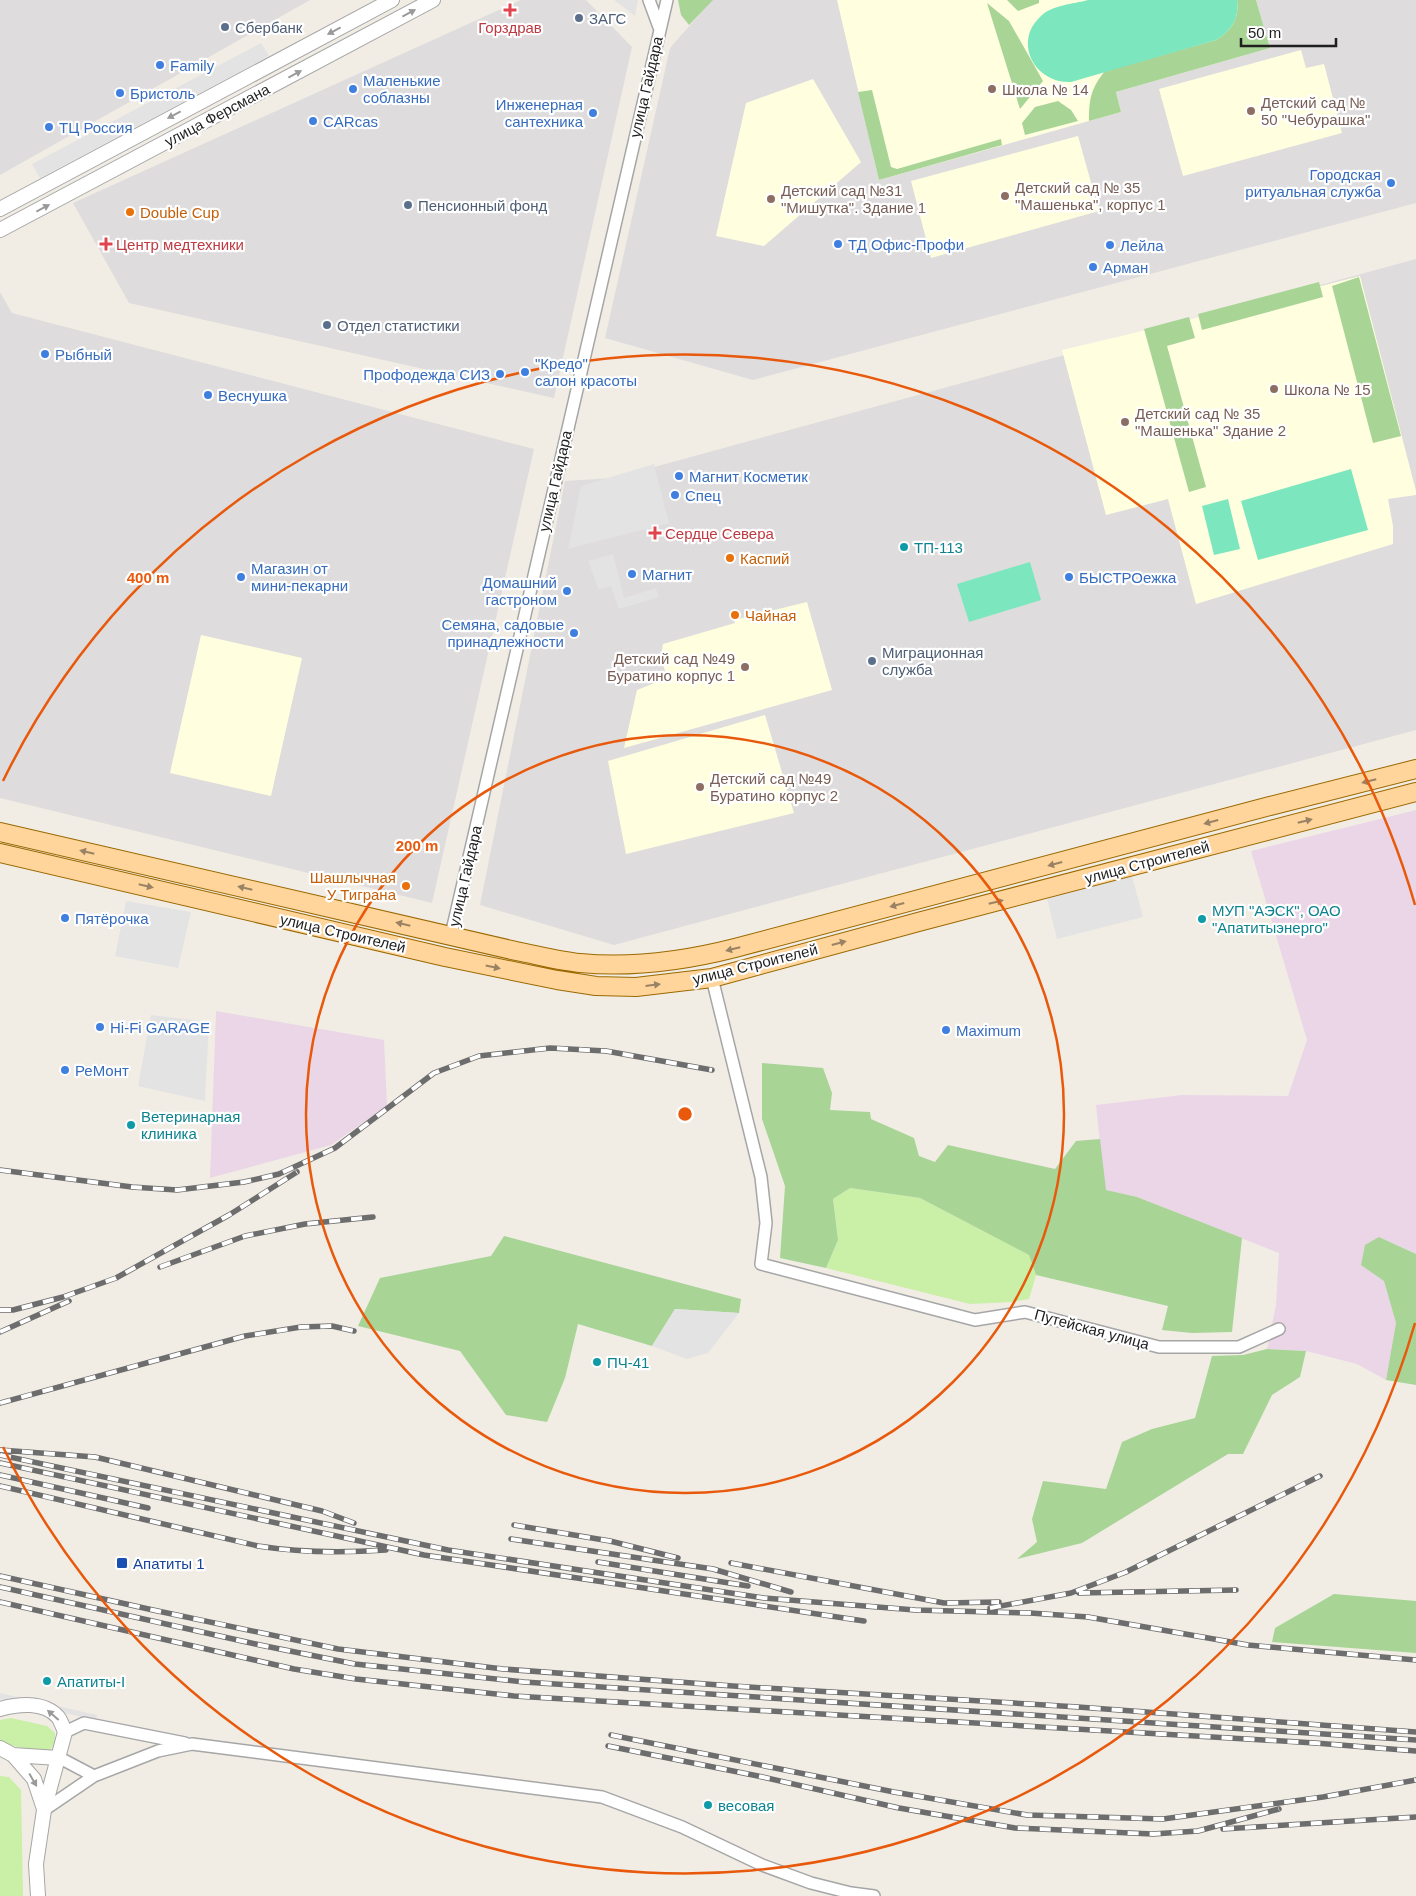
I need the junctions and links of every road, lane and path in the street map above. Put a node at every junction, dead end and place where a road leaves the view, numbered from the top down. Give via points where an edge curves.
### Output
1 (392, 0) edge
2 (433, 0) edge
3 (649, 0) edge
4 (667, 0) edge
5 (374, 4) edge
6 (386, 25) junction
7 (660, 28) junction
8 (305, 46) junction
9 (315, 63) junction
10 (0, 209) edge
11 (0, 230) edge
12 (1416, 769) edge
13 (1416, 792) edge
14 (1270, 806) junction
15 (1275, 828) junction
16 (0, 832) edge
17 (0, 853) edge
18 (218, 881) junction
19 (937, 894) junction
20 (213, 902) junction
21 (941, 916) junction
22 (451, 935) junction
23 (445, 957) junction
24 (712, 978) junction
25 (1279, 1329) dead end
26 (0, 1709) edge
27 (65, 1732) junction
28 (189, 1744) junction
29 (0, 1748) edge
30 (13, 1755) junction
31 (58, 1758) junction
32 (94, 1776) junction
33 (44, 1810) junction
34 (38, 1896) edge
35 (874, 1896) edge

1 - 5 street, улица Ферсмана
6 -> 2 street, улица Ферсмана
3 - 7 street
4 - 7 street, улица Гайдара
5 - 6 street
5 -> 8 street, улица Ферсмана
6 - 9 street, улица Ферсмана
7 - 22 street, улица Гайдара
8 - 9 street
8 -> 10 street, улица Ферсмана
11 -> 9 street, улица Ферсмана
12 -> 14 main road, улица Строителей
15 -> 13 main road, улица Строителей
14 - 15 main road
14 -> 19 main road, улица Строителей
21 -> 15 main road, улица Строителей
18 -> 16 main road, улица Строителей
17 -> 20 main road, улица Строителей
18 - 20 main road
22 -> 18 main road, улица Строителей
19 - 21 main road
19 -> 22 main road, улица Строителей via 700,957 638,964 577,962
20 - 23 main road, улица Строителей
24 -> 21 main road, улица Строителей
22 - 23 main road
23 -> 24 main road, улица Строителей via 596,986 636,986
24 - 25 street, Путейская улица via 761,1177 766,1223 761,1264 975,1320 1025,1312 1159,1347 1239,1347
27 -> 26 street via 59,1718 50,1710 23,1704
27 - 28 street via 84,1724
27 - 31 street
28 - 32 street via 158,1751
28 - 35 street via 602,1797 811,1883
29 - 30 street
30 - 31 street
30 -> 33 street via 34,1779
31 - 32 street
31 - 33 street
32 - 33 street
33 - 34 street via 36,1864

